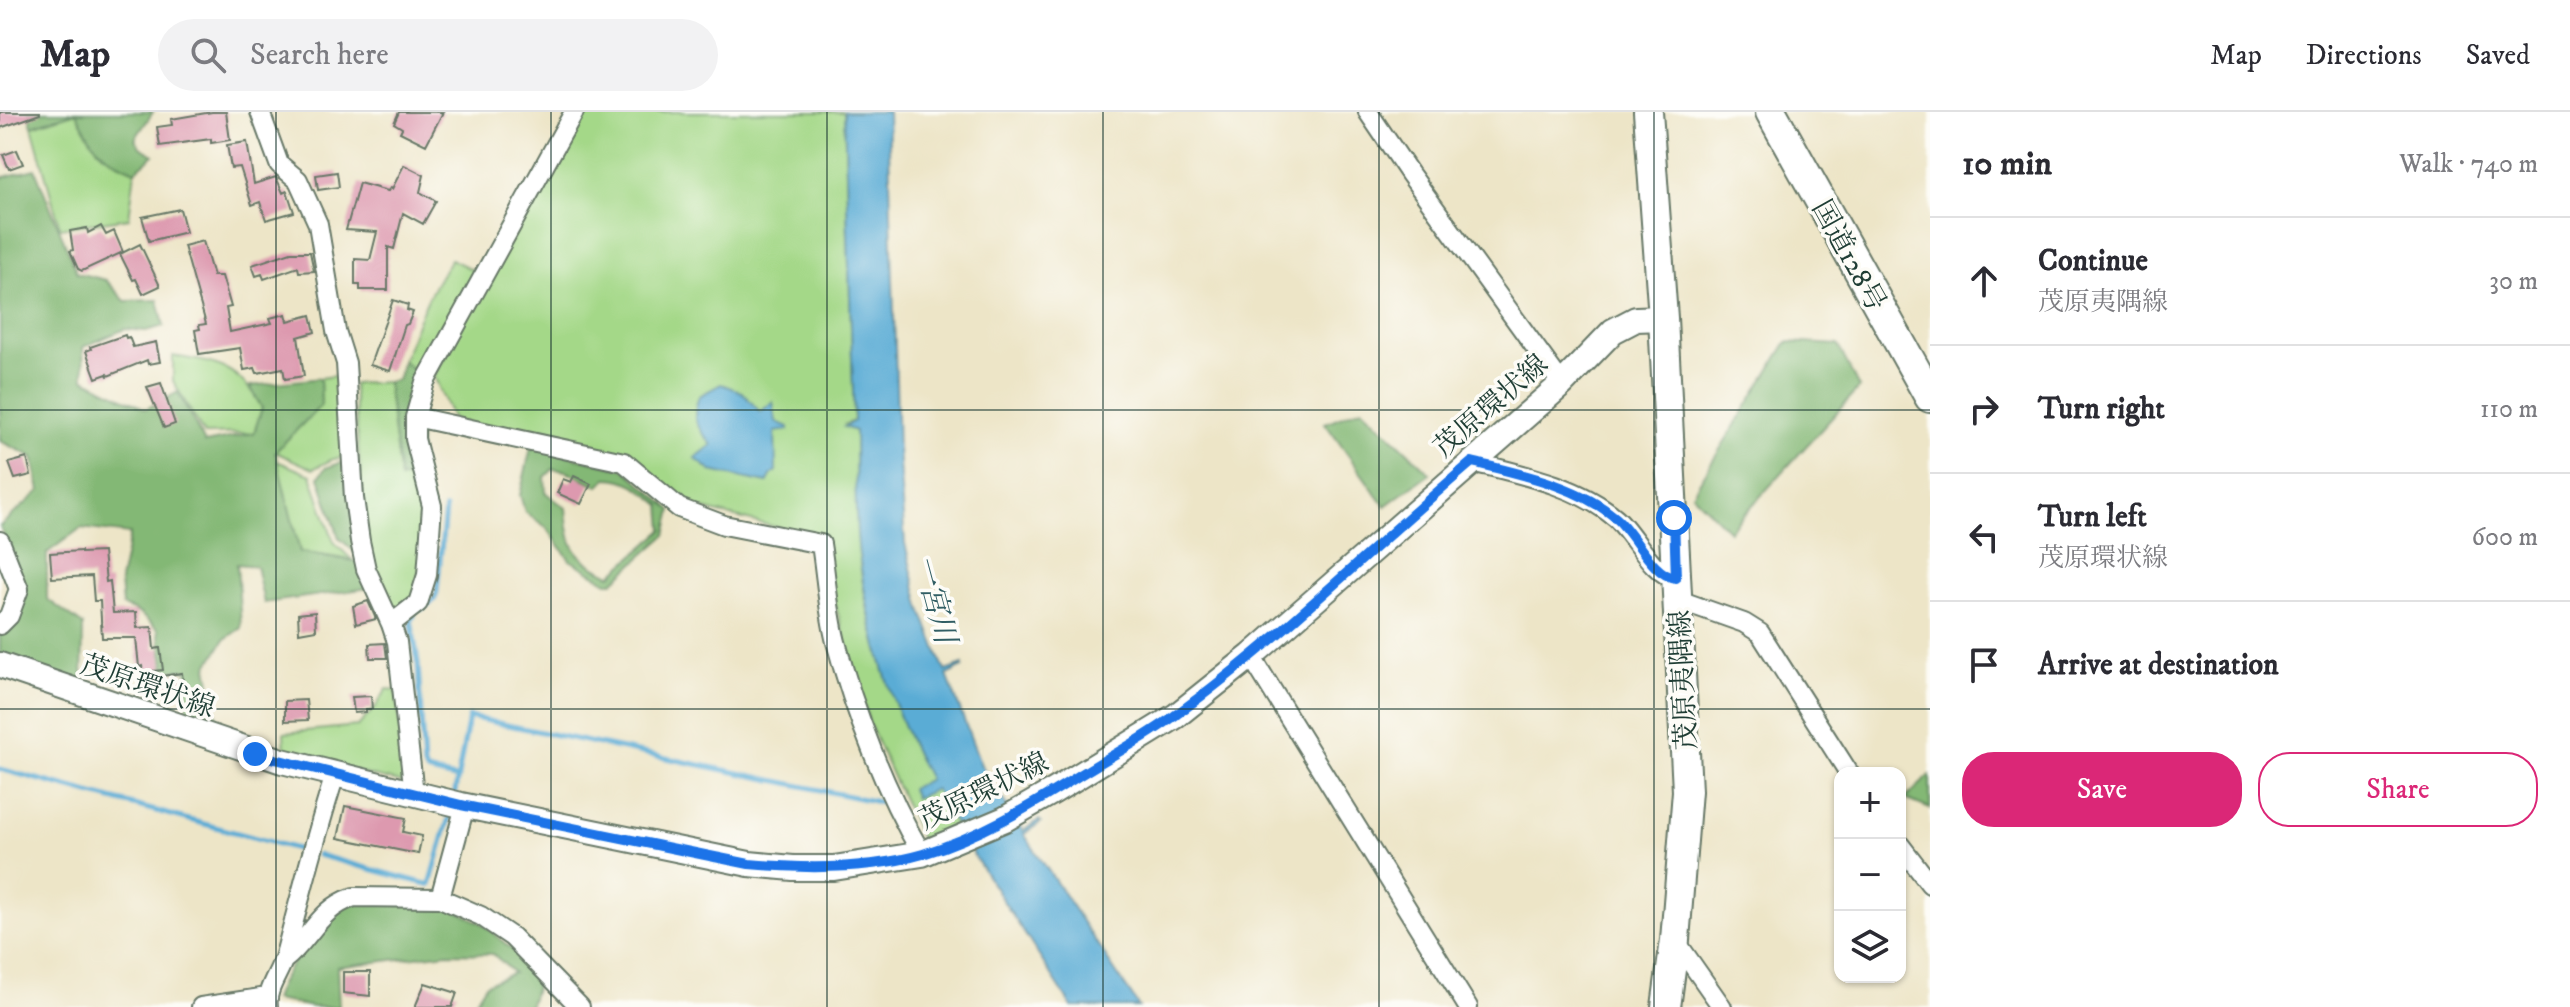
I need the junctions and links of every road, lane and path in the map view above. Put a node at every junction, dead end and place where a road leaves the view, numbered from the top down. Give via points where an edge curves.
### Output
1 (260, 112) edge
2 (574, 112) edge
3 (1368, 112) edge
4 (1648, 112) edge
5 (1771, 112) edge
6 (1663, 318) junction
7 (1562, 384) junction
8 (1930, 397) edge
9 (415, 417) junction
10 (1472, 462) junction
11 (0, 541) edge
12 (1677, 589) junction
13 (391, 624) junction
14 (0, 625) edge
15 (1251, 656) junction
16 (0, 665) edge
17 (1845, 767) edge
18 (335, 775) junction
19 (414, 794) junction
20 (457, 804) junction
21 (1906, 853) edge
22 (922, 854) junction
23 (1930, 884) edge
24 (440, 898) junction
25 (1675, 940) junction
26 (284, 960) junction
27 (268, 1002) edge
28 (201, 1007) edge
29 (580, 1007) edge
30 (1468, 1007) edge
31 (1666, 1007) edge
32 (1722, 1007) edge

1 - 13 street via 279,164 298,180 318,224 349,383 360,541 366,569
2 - 9 street via 425,382
3 - 7 street
4 - 6 main road, 茂原夷隅線
5 - 8 highway, 国道128号
6 - 7 main road, 茂原環状線 via 1636,319 1613,331
6 - 12 main road, 茂原夷隅線
7 - 10 main road, 茂原環状線
9 - 13 street via 415,439 432,506 427,575 418,603
9 - 22 street via 624,462 679,508 724,525 821,544 835,639 854,701
10 - 12 street via 1530,477 1598,505 1618,519
10 - 15 main road, 茂原環状線
11 - 14 street via 19,589
12 - 17 street via 1760,633
12 - 25 main road, 茂原夷隅線 via 1687,791
13 - 19 street
15 - 22 main road, 茂原環状線 via 1176,716 1054,791 1005,819
15 - 30 street
16 - 18 main road, 茂原環状線 via 255,754
18 - 19 main road, 茂原環状線
18 - 26 street
19 - 20 main road, 茂原環状線
20 - 22 main road, 茂原環状線 via 749,864 834,868
20 - 24 street
21 - 23 street
24 - 26 street via 354,897 341,902
24 - 29 street via 512,937
25 - 31 main road, 茂原夷隅線
25 - 32 street
26 - 27 street
27 - 28 street

